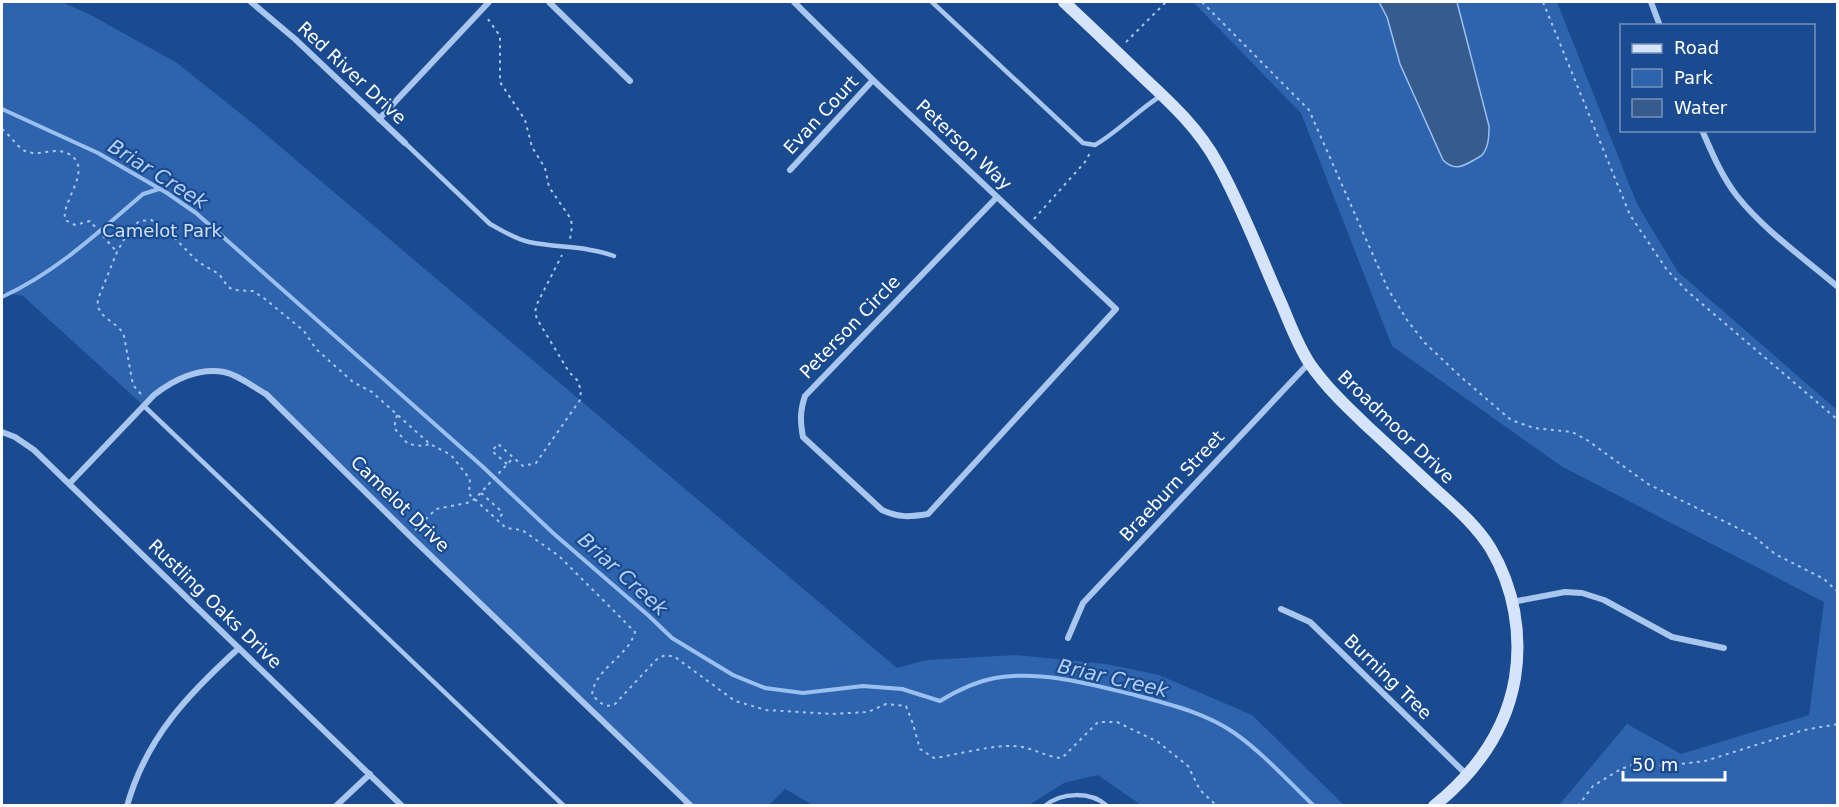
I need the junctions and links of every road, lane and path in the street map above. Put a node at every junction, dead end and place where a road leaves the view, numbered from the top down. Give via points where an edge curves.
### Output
1 (250, 2) edge
2 (489, 2) edge
3 (549, 2) edge
4 (794, 2) edge
5 (932, 2) edge
6 (1064, 2) edge
7 (1166, 2) edge
8 (1202, 2) edge
9 (1543, 2) edge
10 (1651, 2) edge
11 (1659, 24) edge
12 (1117, 52) junction
13 (873, 80) junction
14 (630, 81) dead end
15 (1162, 95) junction
16 (379, 119) junction
17 (2, 129) edge
18 (1703, 132) edge
19 (405, 143) joint
20 (1095, 145) junction
21 (790, 170) dead end
22 (997, 197) junction
23 (1028, 226) junction
24 (117, 252) junction
25 (614, 256) dead end
26 (1838, 286) edge
27 (1116, 309) joint
28 (1309, 363) junction
29 (146, 403) junction
30 (397, 415) junction
31 (1838, 420) edge
32 (2, 432) edge
33 (430, 444) junction
34 (507, 464) junction
35 (69, 484) junction
36 (481, 493) junction
37 (475, 499) junction
38 (498, 520) junction
39 (410, 536) junction
40 (1838, 592) edge
41 (1512, 602) junction
42 (1281, 609) dead end
43 (1068, 638) dead end
44 (239, 648) junction
45 (1724, 648) dead end
46 (1838, 724) edge
47 (370, 774) junction
48 (1468, 775) junction
49 (127, 806) edge
50 (336, 806) edge
51 (402, 806) edge
52 (564, 806) edge
53 (691, 806) edge
54 (1045, 806) edge
55 (1107, 806) edge
56 (1217, 806) edge
57 (1434, 806) edge
58 (1578, 806) edge

1 - 16 street, Red River Drive
2 - 16 street
3 - 14 street
4 - 13 street, Peterson Way
5 - 20 lane via 1083,143
6 - 12 street, Broadmoor Drive
7 - 12 path
8 - 40 path via 1309,110 1388,289 1425,343 1454,370 1511,420 1534,428 1572,432 1648,484 1752,536 1775,554 1824,579
9 - 31 path via 1630,215 1667,270
10 - 11 street
12 - 15 street, Broadmoor Drive
13 - 21 street, Evan Court
13 - 22 street, Peterson Way
15 - 20 lane
15 - 28 street, Broadmoor Drive via 1197,131 1218,163
16 - 19 street, Red River Drive
17 - 24 path via 24,151 56,151 68,154 78,164 79,174 66,204 65,220 75,225 90,221
18 - 26 street via 1737,196
19 - 25 lane via 490,224 507,234
20 - 23 path via 1085,162
22 - 23 street, Peterson Way
22 - 27 street, Peterson Circle via 805,396 800,420 803,437 882,510 896,516 928,514
23 - 27 street, Peterson Way
24 - 29 path via 97,307 122,329 132,385
24 - 30 path via 131,227 140,221 151,220 163,226 198,262 219,274 228,287 253,291 304,331 316,349
28 - 41 street, Broadmoor Drive via 1332,392 1481,535
28 - 43 street, Braeburn Street via 1083,603
29 - 35 street, Camelot Drive
29 - 39 street, Camelot Drive via 167,384 184,377 224,372 242,380 266,394
29 - 52 lane
30 - 33 path
30 - 33 path via 394,428 408,444
32 - 35 street, Rustling Oaks Drive via 34,450
33 - 37 path via 451,455 470,479 469,494
34 - 34 path via 513,458 498,444 492,450
34 - 36 path
35 - 44 street, Rustling Oaks Drive
36 - 37 path
36 - 38 path via 501,511
37 - 38 path
37 - 39 path via 436,509
38 - 56 path via 506,528 522,530 559,556 635,632 634,639 592,688 592,695 603,705 615,704 665,655 675,657 735,701 765,710 832,714 868,712 886,704 906,706 920,749 934,758 1011,746 1062,758 1098,722 1117,722 1158,742 1188,766 1200,790
39 - 53 street, Camelot Drive
41 - 45 street via 1565,592 1582,593 1604,600 1672,637
41 - 48 street, Broadmoor Drive via 1518,654 1512,695 1496,734
42 - 48 street, Burning Tree via 1310,622
44 - 47 street, Rustling Oaks Drive
44 - 49 street via 167,722 140,770
46 - 58 path via 1804,730 1705,761 1664,766 1638,763 1593,786
47 - 50 street
47 - 51 street, Rustling Oaks Drive
48 - 57 street, Broadmoor Drive
54 - 55 lane via 1062,796 1082,795 1100,799

